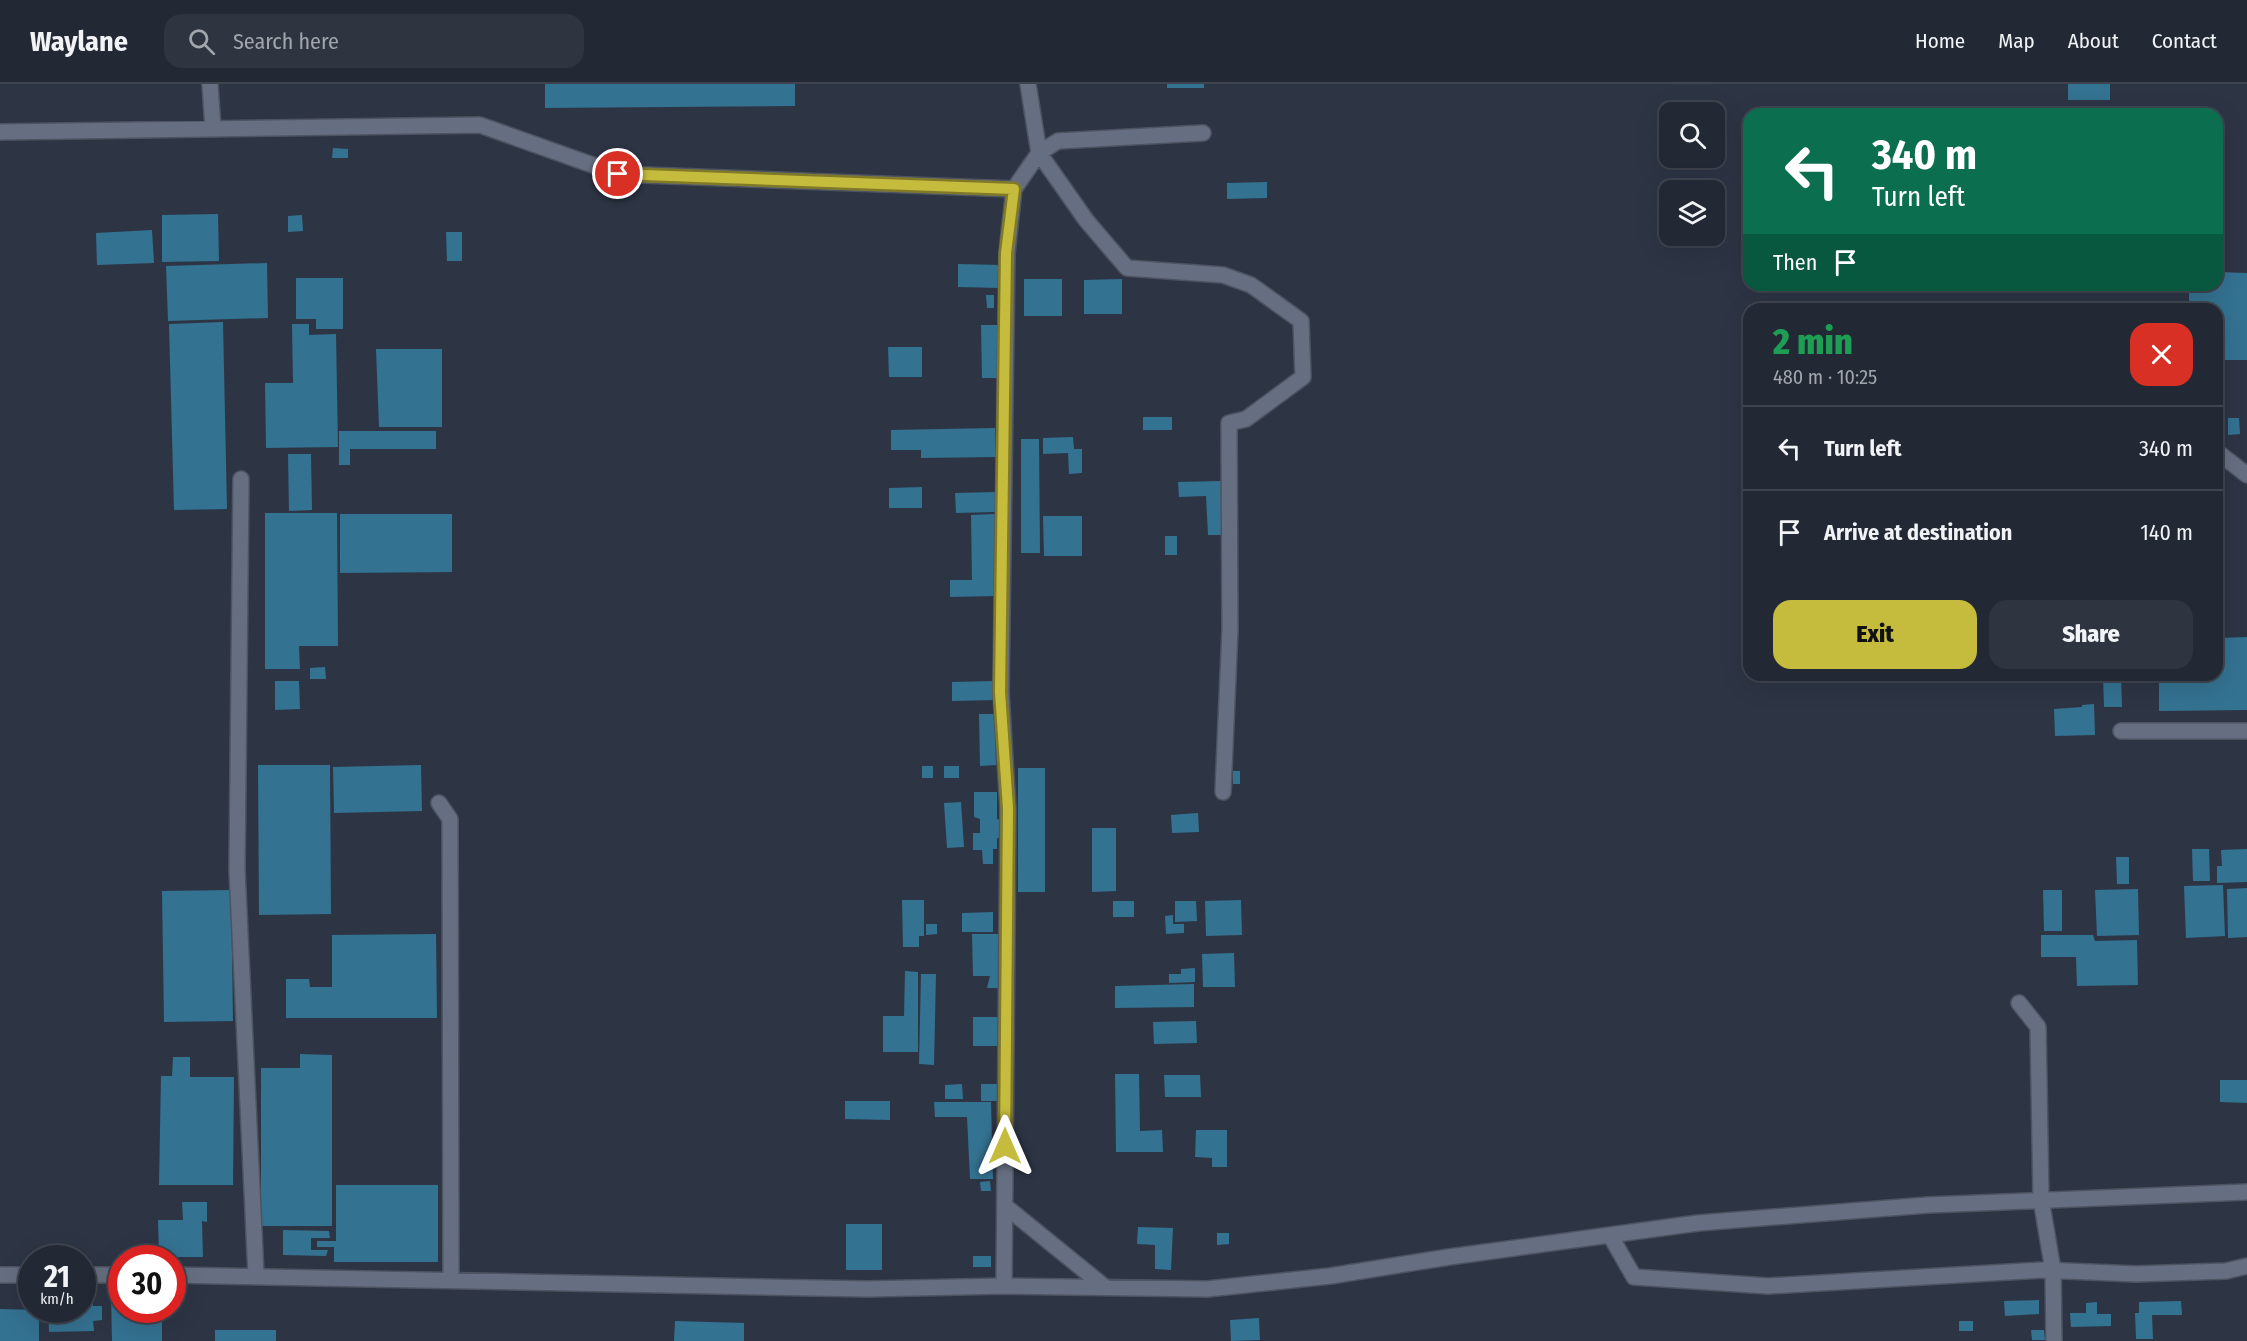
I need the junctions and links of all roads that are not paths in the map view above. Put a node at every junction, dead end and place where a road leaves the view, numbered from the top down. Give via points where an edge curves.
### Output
1 (210, 84) edge
2 (1028, 84) edge
3 (213, 129) junction
4 (0, 132) edge
5 (1203, 133) dead end
6 (1039, 153) junction
7 (1014, 189) junction
8 (2223, 456) edge
9 (2247, 475) edge
10 (241, 479) dead end
11 (2121, 731) dead end
12 (2247, 731) edge
13 (1223, 792) dead end
14 (440, 803) dead end
15 (2019, 1003) dead end
16 (2247, 1192) edge
17 (2041, 1199) junction
18 (1005, 1206) junction
19 (1610, 1235) junction
20 (2247, 1266) edge
21 (2053, 1270) junction
22 (0, 1275) edge
23 (18, 1275) edge
24 (186, 1275) edge
25 (256, 1275) junction
26 (451, 1279) junction
27 (1004, 1286) junction
28 (1106, 1288) junction
29 (2054, 1341) edge

1 - 3 street
2 - 6 street
3 - 4 street
3 - 7 street via 480,125 618,174
5 - 6 street via 1058,141
6 - 7 street
6 - 13 street via 1126,268 1223,275 1251,285 1301,321 1303,377 1246,418 1229,423 1230,629
7 - 18 street via 1006,253 1000,692 1008,808
8 - 9 street
10 - 25 street via 237,870
11 - 12 street
14 - 26 street via 450,819
15 - 17 street via 2038,1027
16 - 17 street
17 - 19 street via 1709,1222
17 - 21 street
18 - 27 street
18 - 28 street
19 - 21 street via 1634,1277 1768,1286
19 - 28 street via 1330,1276 1207,1289
20 - 21 street via 2226,1271 2136,1274
21 - 29 street
22 - 23 street
24 - 25 street
25 - 26 street
26 - 27 street via 867,1289
27 - 28 street

